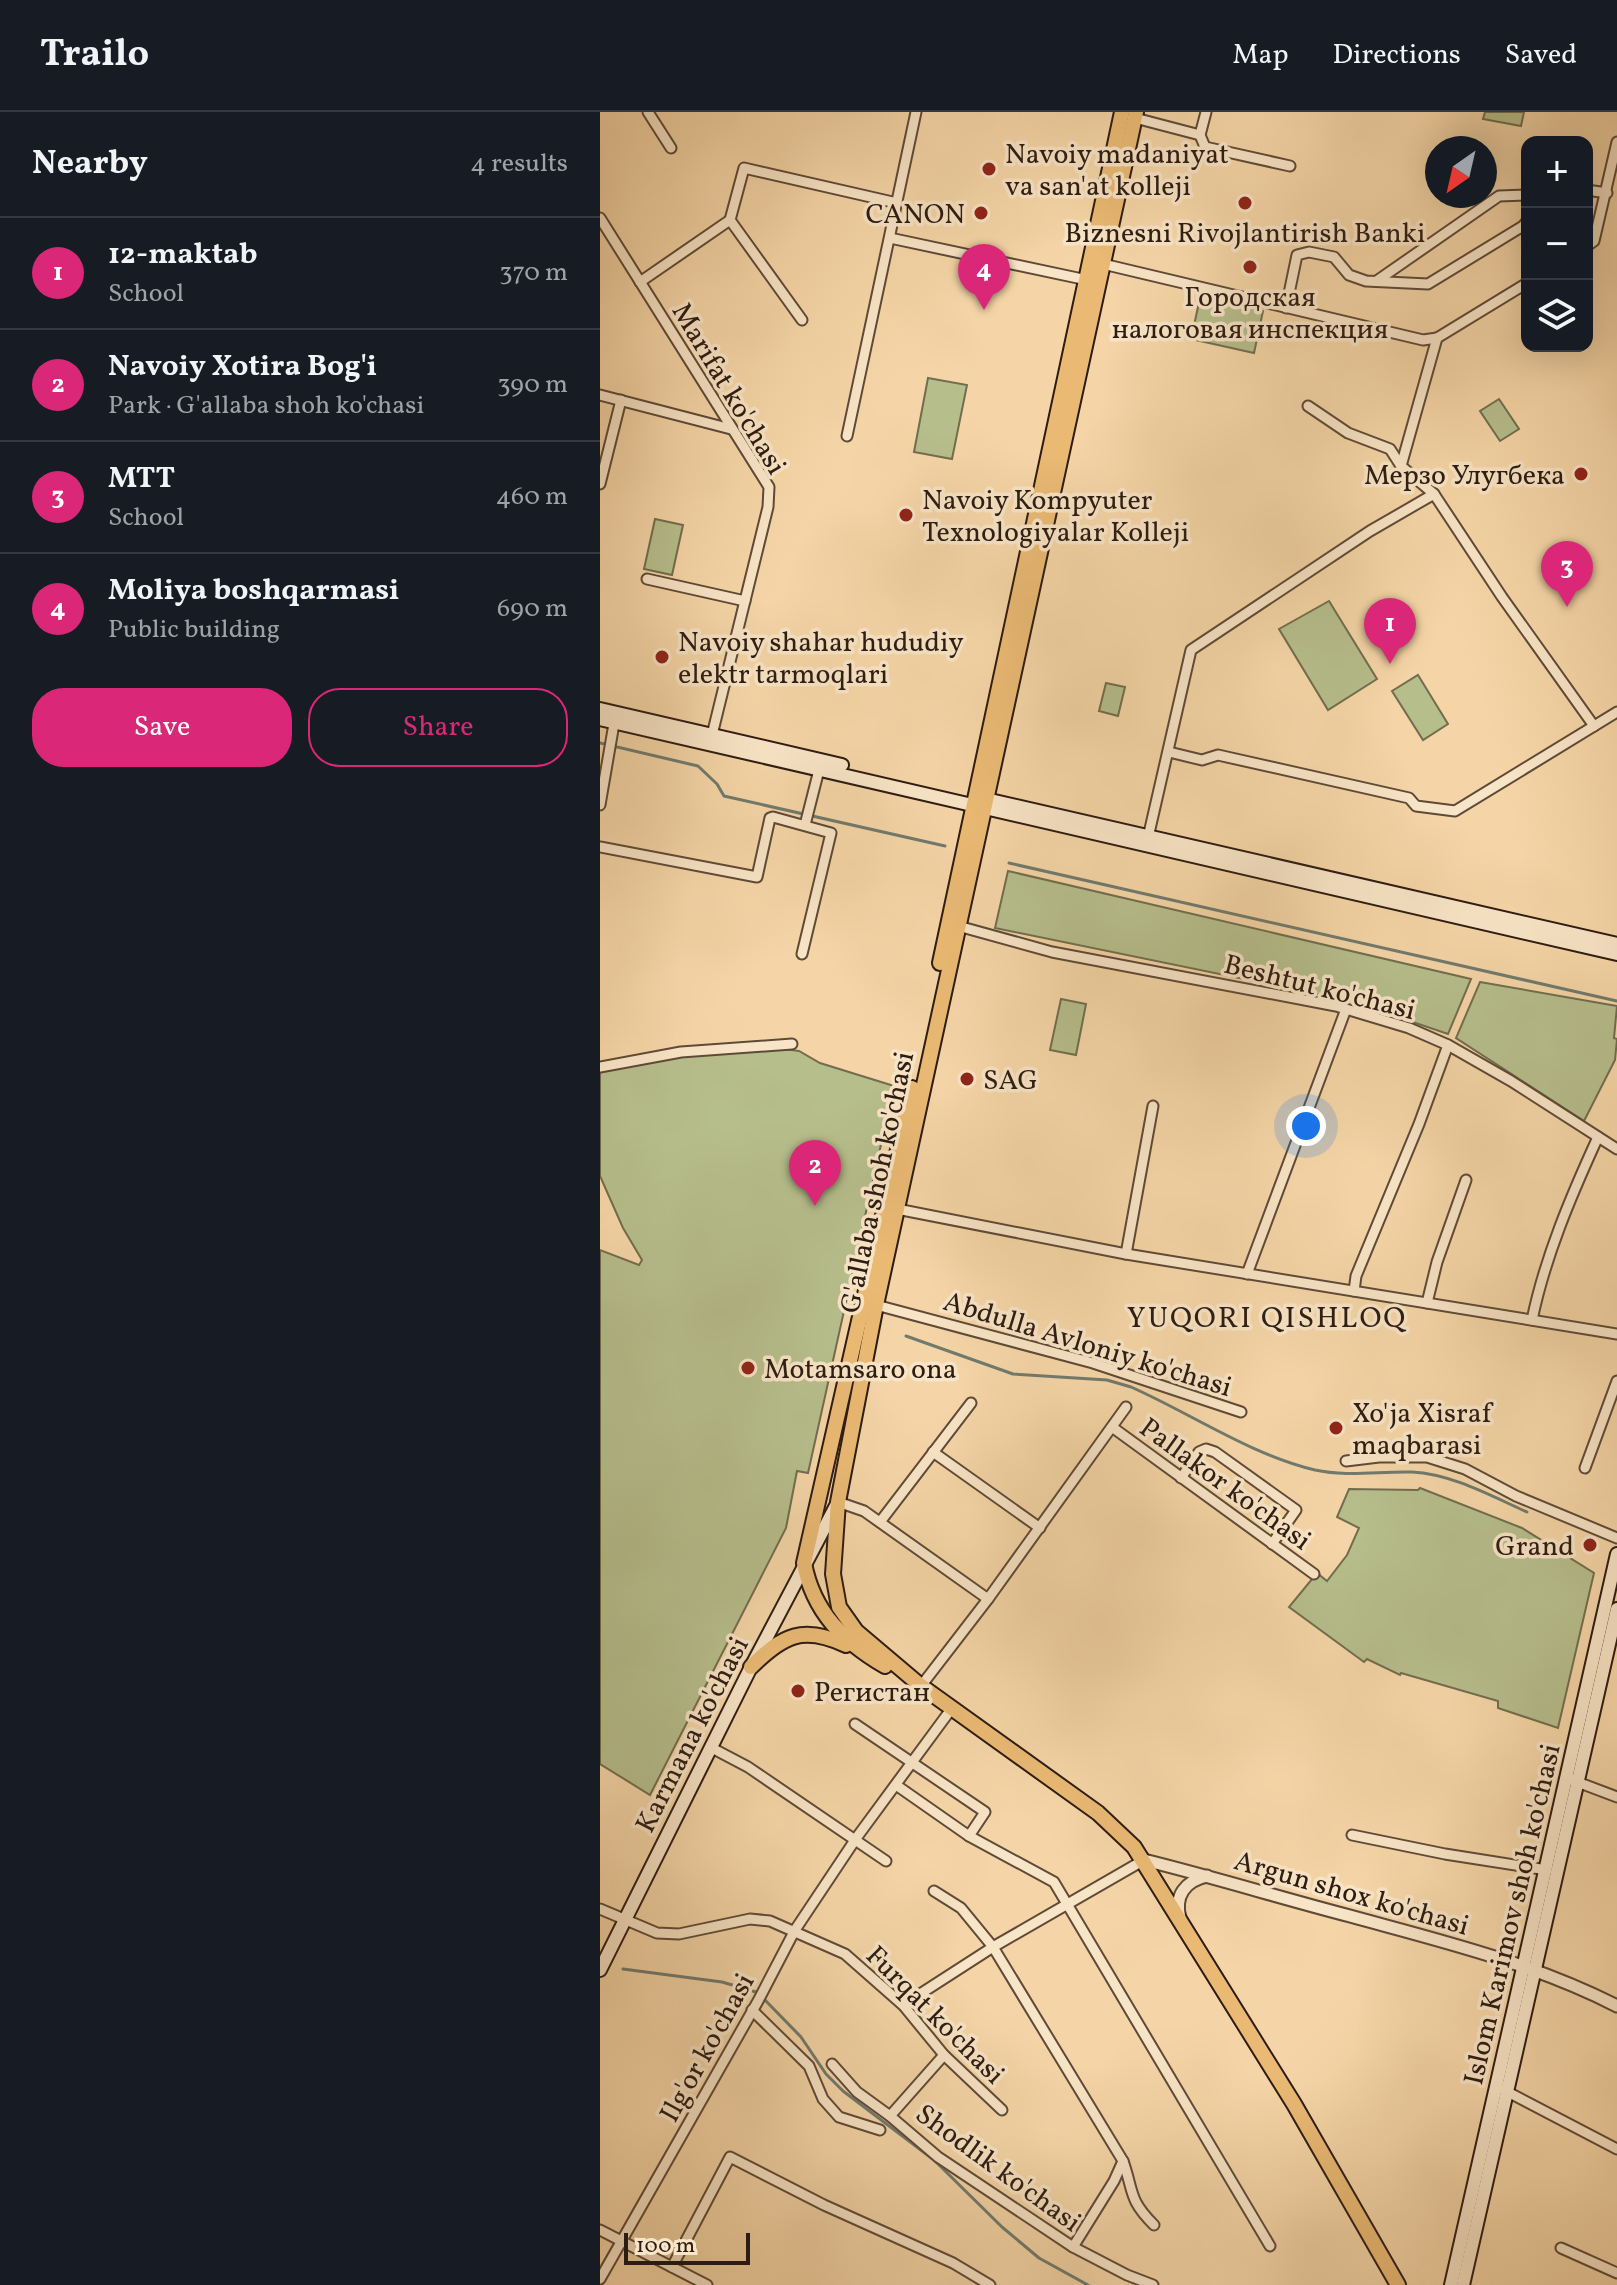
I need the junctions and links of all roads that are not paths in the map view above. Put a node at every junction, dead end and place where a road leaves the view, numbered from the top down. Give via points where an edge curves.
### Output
1 (648, 112) edge
2 (916, 112) edge
3 (1206, 112) edge
4 (1131, 114) edge
5 (1200, 135) junction
6 (1617, 142) edge
7 (671, 148) dead end
8 (1290, 166) dead end
9 (1614, 171) edge
10 (1593, 191) edge
11 (1607, 193) junction
12 (1521, 195) edge
13 (897, 203) junction
14 (730, 220) junction
15 (601, 221) edge
16 (1521, 227) edge
17 (890, 238) junction
18 (1593, 242) edge
19 (1103, 264) junction
20 (1087, 280) junction
21 (1378, 280) junction
22 (640, 282) junction
23 (1521, 287) edge
24 (1286, 308) junction
25 (802, 320) dead end
26 (1437, 338) junction
27 (600, 395) edge
28 (621, 400) junction
29 (1308, 406) dead end
30 (731, 429) junction
31 (847, 436) dead end
32 (1401, 466) junction
33 (600, 484) edge
34 (1434, 494) junction
35 (647, 579) dead end
36 (745, 601) junction
37 (600, 709) edge
38 (1617, 712) edge
39 (615, 717) junction
40 (600, 719) edge
41 (1594, 726) junction
42 (712, 735) junction
43 (1169, 752) junction
44 (604, 754) edge
45 (820, 764) junction
46 (981, 803) junction
47 (600, 805) edge
48 (805, 825) junction
49 (1147, 841) junction
50 (600, 847) edge
51 (958, 926) junction
52 (1617, 944) edge
53 (802, 954) dead end
54 (1617, 954) edge
55 (1346, 1009) junction
56 (792, 1044) dead end
57 (1448, 1045) junction
58 (600, 1067) edge
59 (1153, 1106) dead end
60 (1598, 1137) junction
61 (1617, 1149) edge
62 (1466, 1180) dead end
63 (897, 1209) junction
64 (1126, 1254) junction
65 (1247, 1274) junction
66 (1354, 1291) junction
67 (1427, 1303) junction
68 (876, 1305) junction
69 (1532, 1320) junction
70 (1617, 1334) edge
71 (1617, 1381) edge
72 (971, 1403) dead end
73 (1126, 1407) dead end
74 (1241, 1412) dead end
75 (1112, 1427) junction
76 (933, 1452) junction
77 (1346, 1461) dead end
78 (1585, 1468) dead end
79 (1181, 1478) junction
80 (838, 1502) junction
81 (880, 1522) junction
82 (1040, 1528) junction
83 (1617, 1538) edge
84 (1272, 1544) junction
85 (1617, 1554) edge
86 (804, 1563) junction
87 (1314, 1574) dead end
88 (1614, 1583) edge
89 (988, 1599) junction
90 (1617, 1609) edge
91 (861, 1652) junction
92 (1605, 1666) edge
93 (751, 1667) junction
94 (921, 1686) junction
95 (952, 1708) junction
96 (855, 1724) dead end
97 (710, 1747) junction
98 (912, 1762) junction
99 (1573, 1781) junction
100 (896, 1785) junction
101 (1617, 1797) edge
102 (1352, 1835) dead end
103 (969, 1836) junction
104 (855, 1840) junction
105 (1144, 1860) junction
106 (886, 1861) dead end
107 (1547, 1870) junction
108 (1208, 1876) junction
109 (934, 1891) dead end
110 (1068, 1903) junction
111 (600, 1909) edge
112 (1180, 1919) junction
113 (625, 1920) junction
114 (795, 1930) junction
115 (993, 1947) junction
116 (600, 1968) edge
117 (1529, 1968) junction
118 (903, 2005) junction
119 (1617, 2006) edge
120 (752, 2010) junction
121 (944, 2055) junction
122 (832, 2064) dead end
123 (1496, 2085) junction
124 (1509, 2092) junction
125 (1002, 2110) dead end
126 (890, 2116) junction
127 (880, 2130) dead end
128 (1617, 2149) edge
129 (1123, 2161) junction
130 (1154, 2225) dead end
131 (600, 2230) edge
132 (620, 2242) junction
133 (1270, 2246) dead end
134 (1073, 2247) junction
135 (1561, 2248) dead end
136 (672, 2267) junction
137 (1617, 2273) edge
138 (600, 2279) edge
139 (707, 2285) edge
140 (990, 2285) edge
141 (1153, 2285) edge
142 (1398, 2285) edge
143 (1451, 2285) edge
144 (1463, 2285) edge

1 - 7 street
2 - 13 street
3 - 5 street
4 - 5 street
4 - 19 main road
4 - 20 main road, G'allaba shoh ko'chasi
5 - 8 street via 1205,147
6 - 9 street
9 - 11 street
10 - 11 street
11 - 18 street
12 - 21 street via 1499,196
13 - 14 street via 744,168
13 - 17 street
14 - 22 street
14 - 25 street
15 - 22 street, Marifat ko'chasi
16 - 21 street via 1428,284
17 - 20 street
17 - 31 street
19 - 24 street
19 - 46 main road
20 - 46 main road, G'allaba shoh ko'chasi via 983,761
21 - 24 street via 1349,275 1334,257 1297,255
22 - 30 street, Marifat ko'chasi
23 - 26 street
24 - 26 street via 1423,340
26 - 32 street
27 - 28 street
28 - 30 street
28 - 33 street
29 - 32 street via 1348,433 1390,449
30 - 36 street, Marifat ko'chasi via 769,487
32 - 34 street
34 - 41 street
34 - 43 street via 1191,650
35 - 36 street
36 - 42 street, Marifat ko'chasi
37 - 39 main road
38 - 41 street
39 - 40 main road
39 - 42 main road
39 - 44 street
39 - 45 main road
41 - 43 street via 1455,811 1416,806 1409,798 1218,755 1202,760
42 - 45 main road
43 - 49 street
44 - 47 street
45 - 46 main road
45 - 48 street
46 - 49 main road
46 - 51 main road, G'allaba shoh ko'chasi
46 - 86 main road, G'allaba shoh ko'chasi
48 - 50 street via 770,818 757,877
48 - 53 street via 831,833
49 - 52 main road
49 - 54 main road
51 - 55 street, Beshtut ko'chasi via 1052,952
51 - 63 main road, G'allaba shoh ko'chasi
55 - 57 street, Beshtut ko'chasi
55 - 65 street
56 - 58 street via 681,1052
57 - 60 street, Beshtut ko'chasi
57 - 66 street
59 - 64 street
60 - 61 street, Beshtut ko'chasi
60 - 69 street via 1559,1231
62 - 67 street
63 - 64 street
63 - 68 main road, G'allaba shoh ko'chasi
64 - 65 street
65 - 66 street
66 - 67 street
67 - 69 street
68 - 74 street, Abdulla Avloniy ko'chasi via 1093,1363
68 - 80 main road, G'allaba shoh ko'chasi
69 - 70 street
71 - 78 street
72 - 76 street
73 - 75 street
75 - 79 street, Pallakor ko'chasi
75 - 82 street
76 - 81 street
76 - 82 street
77 - 83 street via 1427,1457
79 - 84 street, Pallakor ko'chasi
79 - 84 street via 1206,1449 1296,1510
80 - 81 street
80 - 86 main road, G'allaba shoh ko'chasi
80 - 94 main road via 833,1574 839,1607 856,1631
81 - 89 street
82 - 89 street
84 - 87 street, Pallakor ko'chasi
85 - 88 main road, Islom Karimov shoh ko'chasi
86 - 91 main road via 819,1606
86 - 93 main road, Karmana ko'chasi
88 - 92 main road, Islom Karimov shoh ko'chasi
89 - 94 street
90 - 92 main road, Islom Karimov shoh ko'chasi
91 - 93 main road via 805,1633 777,1644
91 - 94 main road
92 - 99 main road, Islom Karimov shoh ko'chasi
93 - 97 main road, Karmana ko'chasi
94 - 95 main road
95 - 98 street, Ilg'or ko'chasi
95 - 105 main road via 1098,1813
96 - 98 street
97 - 104 street
97 - 113 main road, Karmana ko'chasi
98 - 100 street, Ilg'or ko'chasi
98 - 103 street via 985,1812
99 - 101 street
99 - 107 main road, Islom Karimov shoh ko'chasi
99 - 117 main road, Islom Karimov shoh ko'chasi
100 - 103 street
100 - 104 street, Ilg'or ko'chasi
102 - 107 street, Argun shox ko'chasi
103 - 110 street via 1054,1882
104 - 106 street
104 - 114 street, Ilg'or ko'chasi
105 - 108 street, Argun shox ko'chasi
105 - 110 street
105 - 112 main road
107 - 117 main road, Islom Karimov shoh ko'chasi
108 - 112 street via 1181,1893
108 - 117 street, Argun shox ko'chasi
109 - 115 street via 961,1908
110 - 115 street
110 - 133 street
111 - 113 street, Furqat ko'chasi
112 - 142 main road
113 - 114 street, Furqat ko'chasi via 657,1933 679,1934 750,1919
113 - 116 main road, Karmana ko'chasi
114 - 118 street, Furqat ko'chasi via 845,1954
114 - 120 street, Ilg'or ko'chasi
115 - 118 street
115 - 129 street
117 - 119 street, Argun shox ko'chasi
117 - 123 main road, Islom Karimov shoh ko'chasi
117 - 124 main road, Islom Karimov shoh ko'chasi
118 - 121 street, Furqat ko'chasi
120 - 127 street via 809,2066 823,2099 839,2117
120 - 132 street, Ilg'or ko'chasi
121 - 125 street, Furqat ko'chasi
121 - 126 street
122 - 126 street, Shodlik ko'chasi via 857,2092
123 - 124 street
123 - 143 main road, Islom Karimov shoh ko'chasi
124 - 128 street
124 - 144 main road, Islom Karimov shoh ko'chasi
126 - 134 street, Shodlik ko'chasi via 938,2157
129 - 130 street via 1138,2209
129 - 134 street
131 - 132 street
132 - 136 street
132 - 138 street, Ilg'or ko'chasi
134 - 141 street, Shodlik ko'chasi
135 - 137 street
136 - 139 street
136 - 140 street via 730,2157

